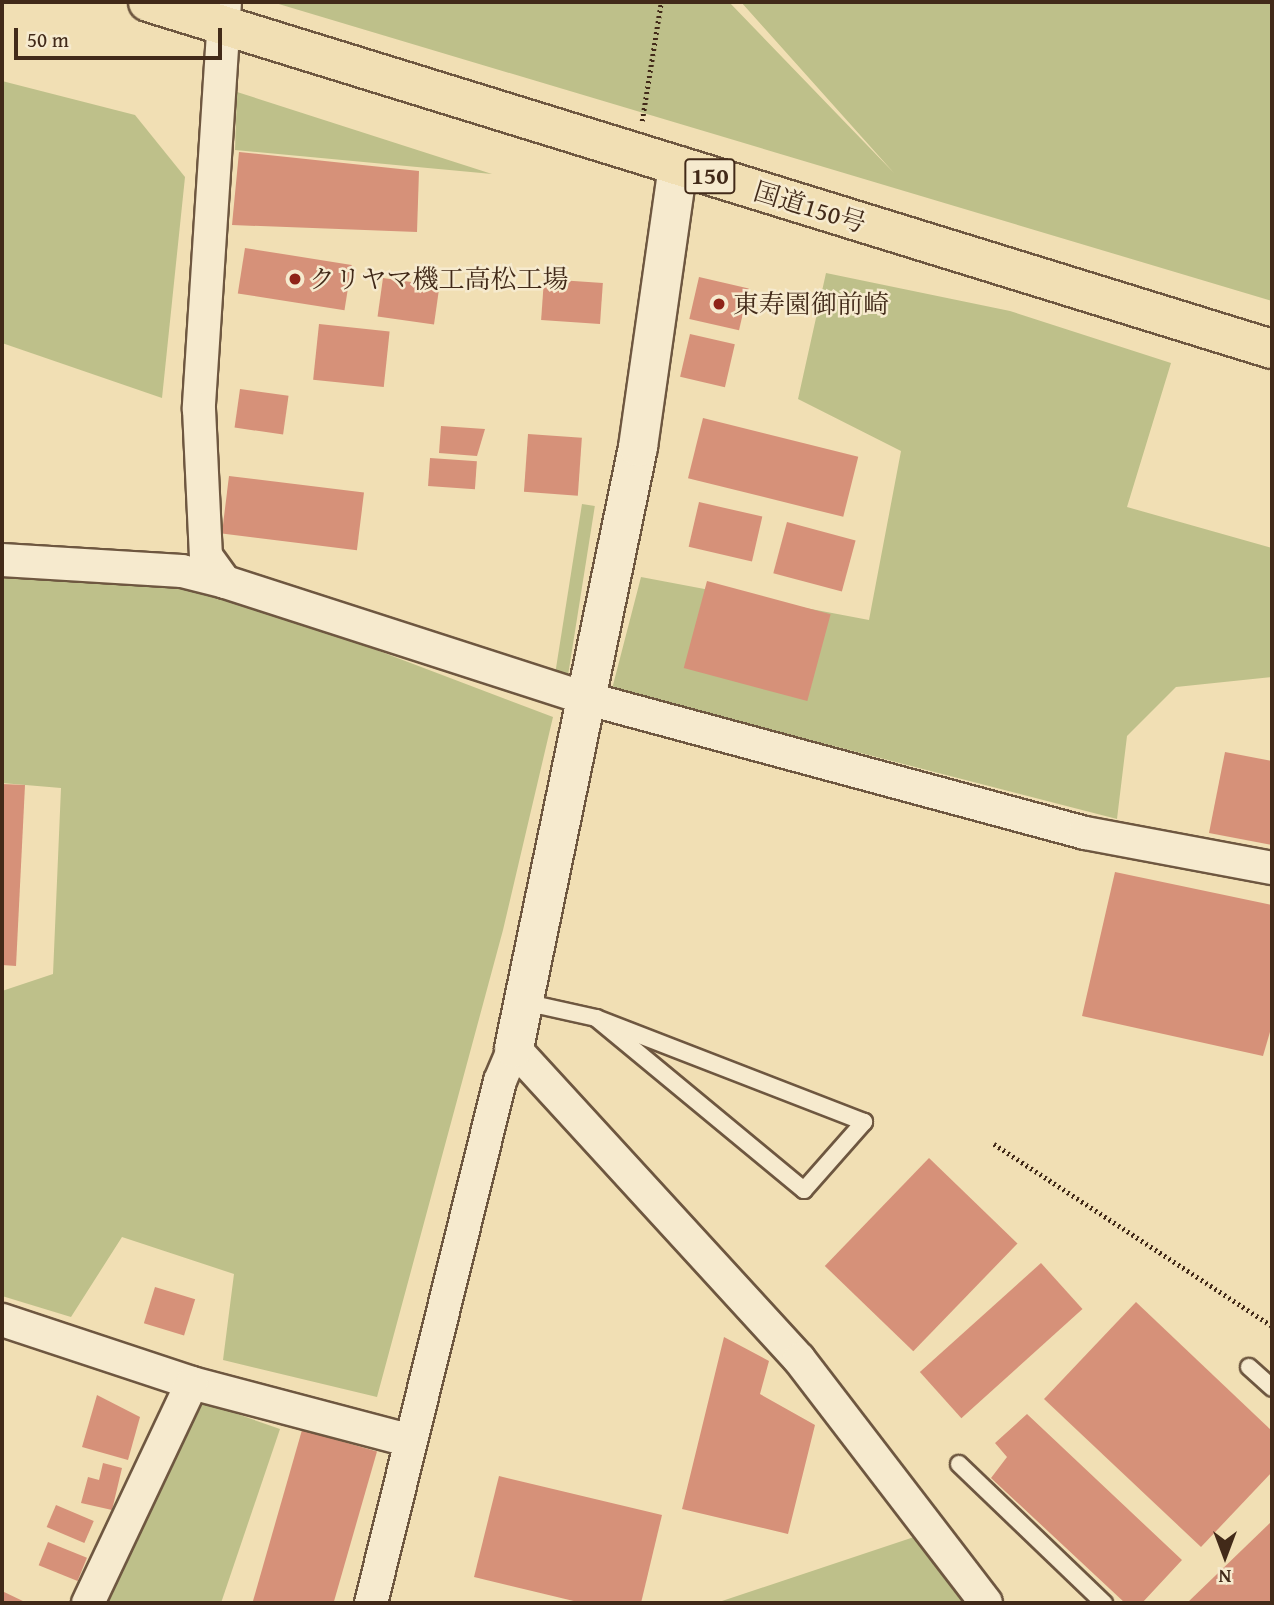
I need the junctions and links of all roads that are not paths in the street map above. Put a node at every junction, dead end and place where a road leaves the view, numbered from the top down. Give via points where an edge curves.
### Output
1 (148, 2) edge
2 (224, 13) edge
3 (678, 166) junction
4 (1272, 349) edge
5 (2, 560) edge
6 (225, 582) junction
7 (585, 698) junction
8 (1272, 868) edge
9 (524, 1002) junction
10 (596, 1018) junction
11 (514, 1048) junction
12 (2, 1320) edge
13 (1249, 1367) dead end
14 (192, 1383) junction
15 (1272, 1388) edge
16 (408, 1440) junction
17 (959, 1464) dead end
18 (88, 1603) edge
19 (371, 1603) edge
20 (986, 1603) edge
21 (1104, 1603) edge

1 - 2 highway, 国道150号 / 150
2 - 3 highway, 国道150号 / 150
2 - 6 street via 200,410 206,556
3 - 4 highway, 国道150号 / 150
3 - 7 street via 638,447
5 - 6 street via 182,571
6 - 7 street
7 - 8 street via 1085,833
7 - 9 street
9 - 10 lane
9 - 11 street
10 - 10 lane via 804,1190 864,1122 800,1097
11 - 16 street via 500,1081
11 - 20 street via 799,1359
12 - 14 street
13 - 15 lane
14 - 16 street
14 - 18 street
16 - 19 street
17 - 21 lane

